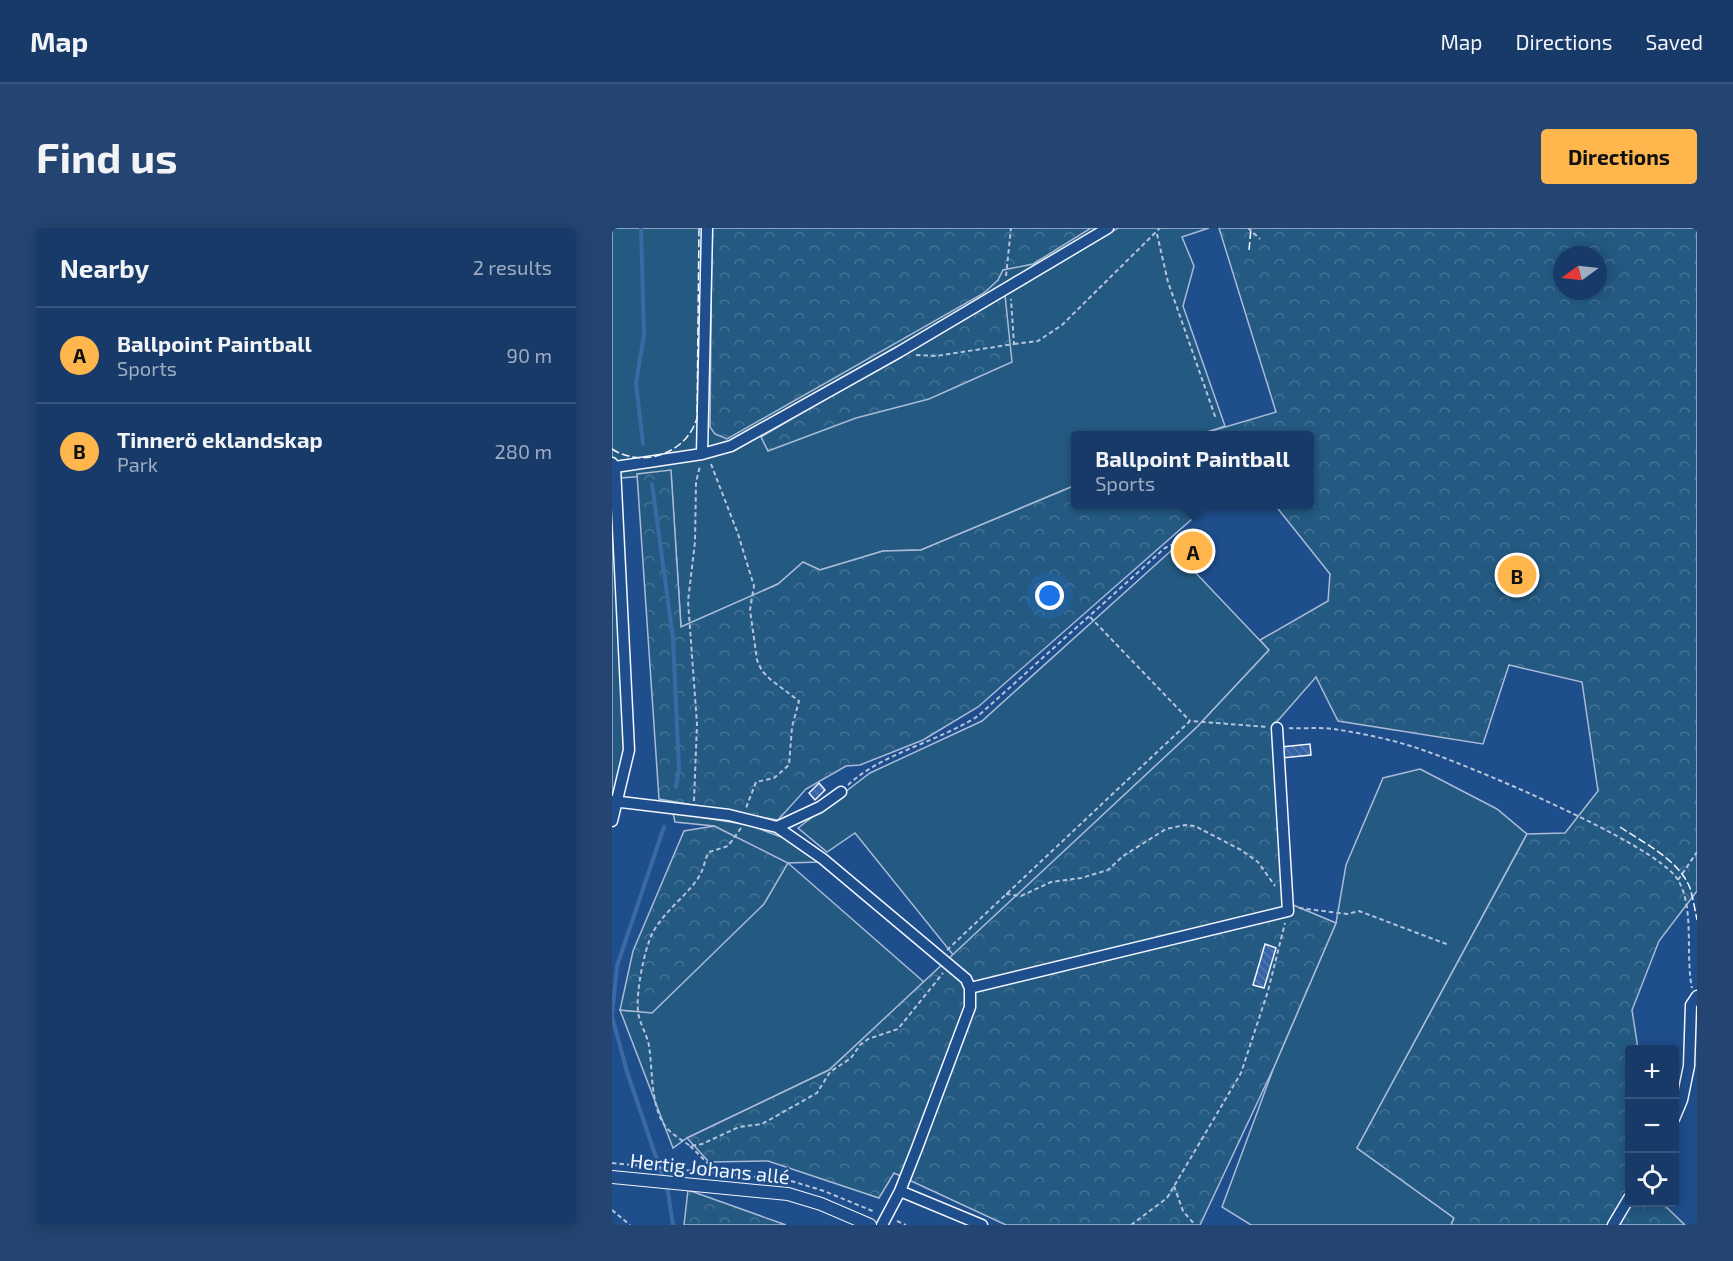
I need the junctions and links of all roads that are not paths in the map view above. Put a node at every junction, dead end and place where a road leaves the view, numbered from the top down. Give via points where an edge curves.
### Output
1 (707, 228) edge
2 (1108, 228) edge
3 (704, 454) junction
4 (614, 464) edge
5 (1277, 728) road end
6 (841, 792) road end
7 (614, 801) edge
8 (612, 821) edge
9 (777, 827) junction
10 (970, 988) junction
11 (1695, 998) edge
12 (1679, 1105) edge
13 (612, 1177) edge
14 (900, 1191) junction
15 (1625, 1205) edge
16 (870, 1225) edge
17 (882, 1225) edge
18 (982, 1225) edge
19 (1613, 1225) edge

1 - 3 street
2 - 3 street via 731,446
3 - 4 street
4 - 7 street via 629,750
5 - 10 street via 1288,911
6 - 9 street via 820,807
7 - 8 street
7 - 9 street via 693,810
9 - 10 street via 801,842 944,960
10 - 14 street via 970,1007
11 - 12 street via 1690,1014 1687,1083
13 - 16 street, Hertig Johans allé via 788,1194
14 - 17 street
14 - 18 street
15 - 19 street

